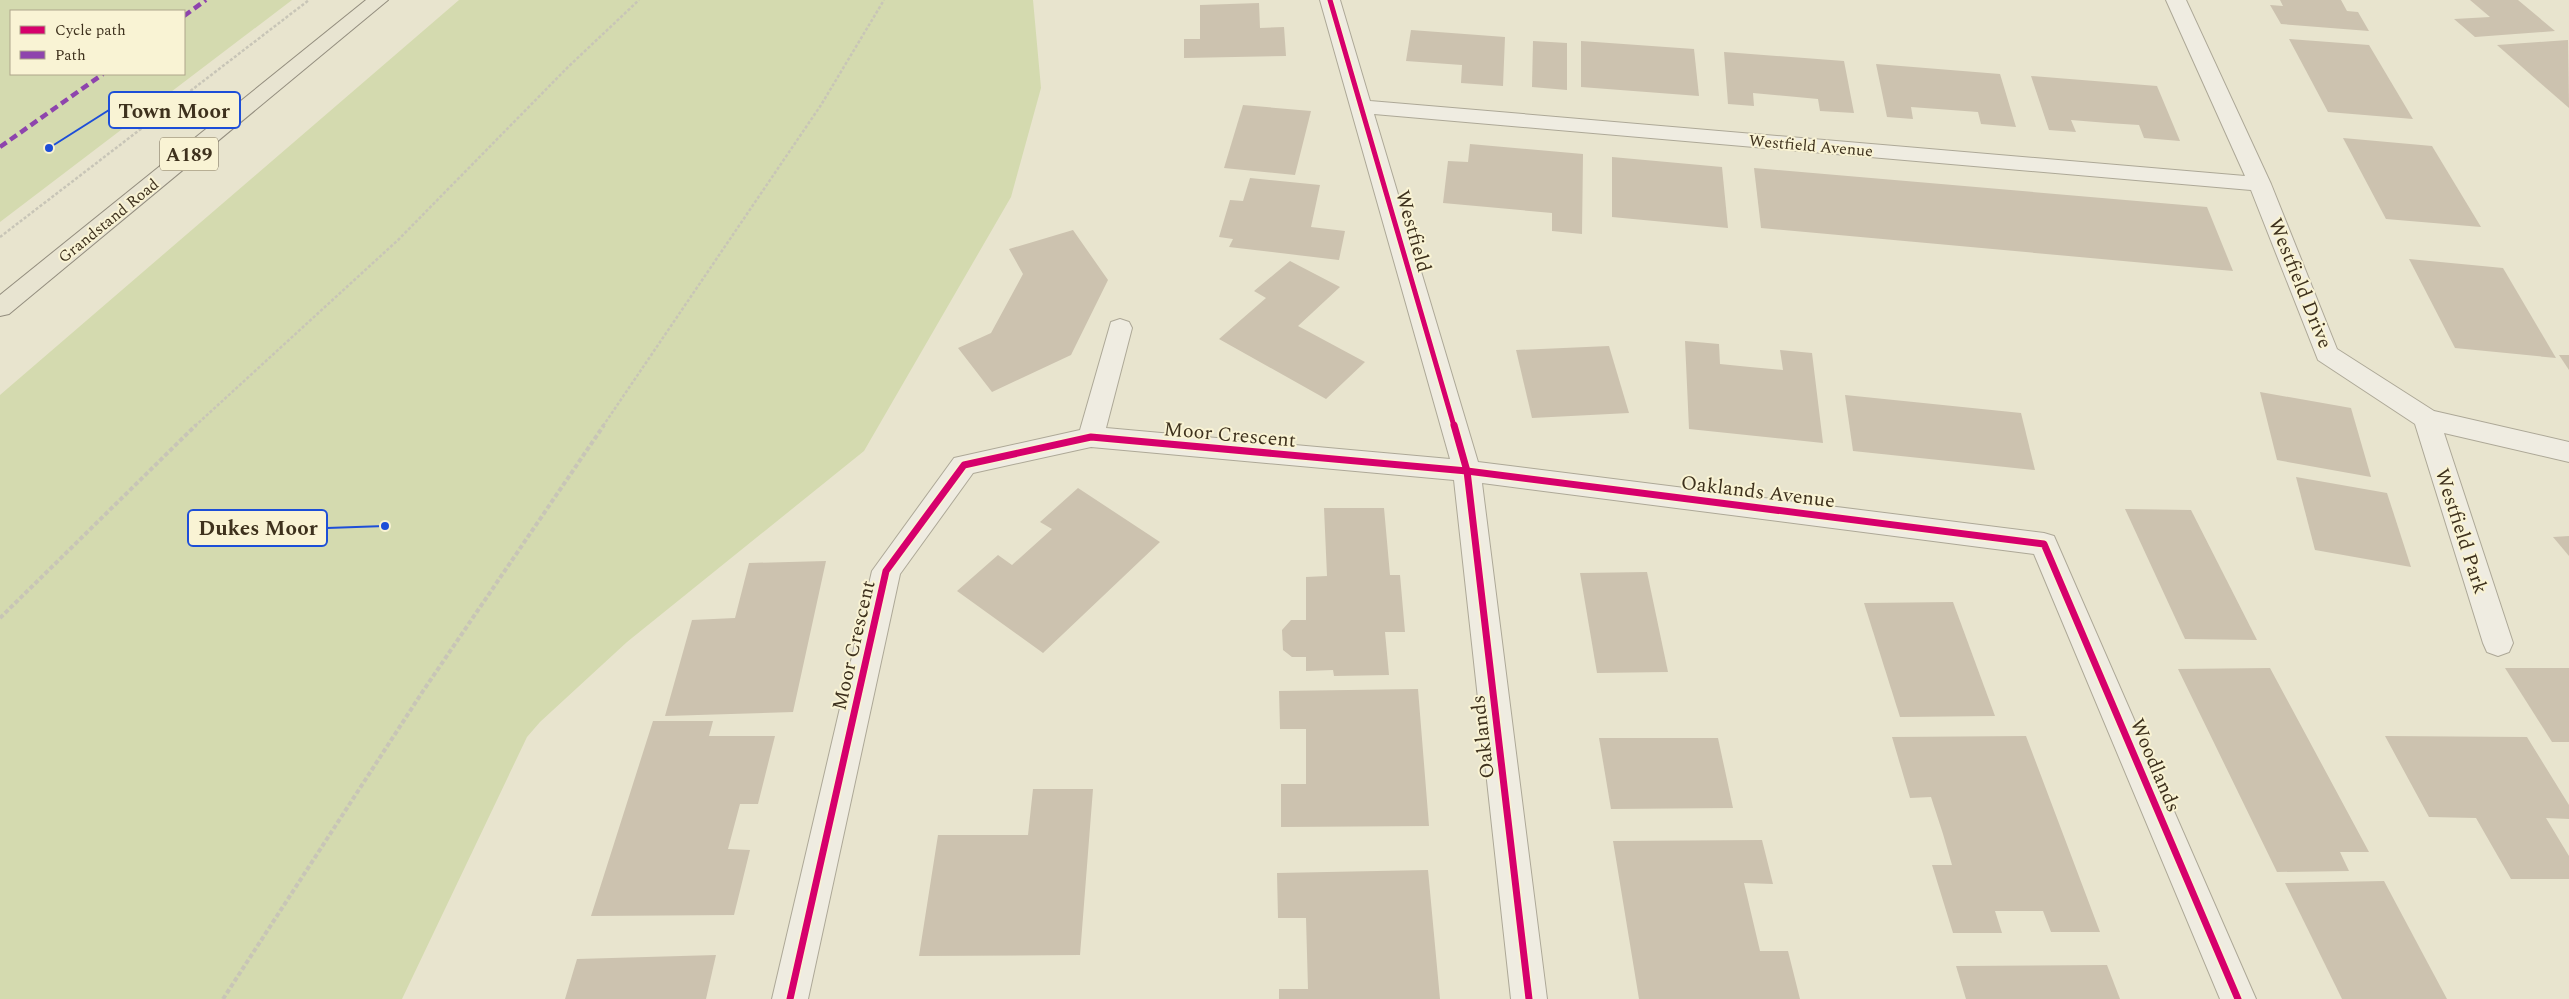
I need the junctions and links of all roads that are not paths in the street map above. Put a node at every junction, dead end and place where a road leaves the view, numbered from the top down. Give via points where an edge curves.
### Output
1 (378, 0) edge
2 (1330, 0) edge
3 (2176, 0) edge
4 (1361, 107) junction
5 (2260, 184) junction
6 (0, 308) edge
7 (1120, 328) dead end
8 (2426, 419) junction
9 (1091, 437) junction
10 (2569, 452) edge
11 (1467, 471) junction
12 (2044, 544) joint
13 (2498, 643) dead end
14 (790, 999) edge
15 (1529, 999) edge
16 (2238, 999) edge

1 - 6 main road, Grandstand Road / A189
2 - 4 street, Westfield
3 - 5 street, Westfield Drive
4 - 5 street, Westfield Avenue
4 - 11 street, Westfield
5 - 8 street, Westfield Drive via 2327,354
7 - 9 street
8 - 10 street, Westfield Drive
8 - 13 street, Westfield Park
9 - 11 street, Moor Crescent
9 - 14 street, Moor Crescent via 964,464 886,571
11 - 12 street, Oaklands Avenue
11 - 15 street, Oaklands
12 - 16 street, Woodlands

